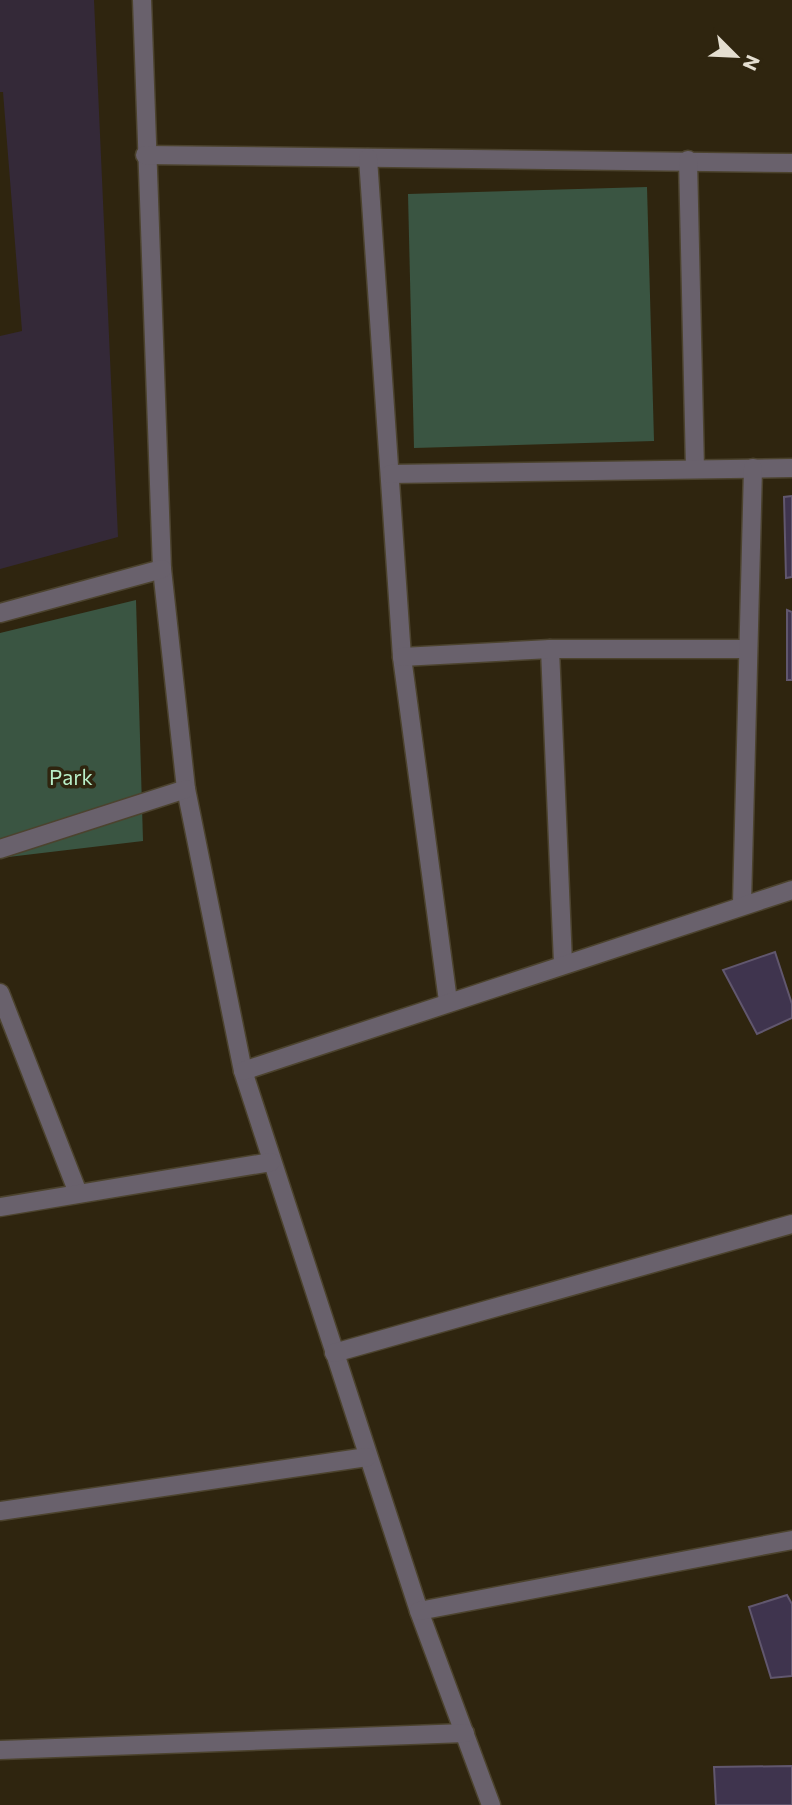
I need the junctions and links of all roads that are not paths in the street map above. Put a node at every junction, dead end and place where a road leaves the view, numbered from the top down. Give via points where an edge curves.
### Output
1 (142, 0) edge
2 (145, 155) junction
3 (368, 158) junction
4 (688, 160) junction
5 (792, 163) edge
6 (753, 468) junction
7 (792, 468) edge
8 (695, 470) junction
9 (390, 474) junction
10 (162, 569) junction
11 (0, 613) edge
12 (550, 649) junction
13 (747, 649) junction
14 (402, 657) junction
15 (186, 789) junction
16 (0, 849) edge
17 (792, 890) edge
18 (742, 904) junction
19 (563, 964) junction
20 (0, 993) edge
21 (448, 1002) junction
22 (243, 1071) junction
23 (271, 1162) junction
24 (78, 1193) junction
25 (0, 1208) edge
26 (792, 1224) edge
27 (334, 1353) junction
28 (368, 1457) junction
29 (0, 1511) edge
30 (792, 1540) edge
31 (419, 1611) junction
32 (465, 1733) junction
33 (0, 1750) edge
34 (491, 1805) edge

1 - 2 street
2 - 3 street
2 - 10 street
3 - 4 street
3 - 9 street
4 - 5 street
4 - 8 street
6 - 7 street
6 - 8 street
6 - 13 street
8 - 9 street
9 - 14 street
10 - 11 street
10 - 15 street
12 - 13 street
12 - 14 street
12 - 19 street
13 - 18 street
14 - 21 street
15 - 16 street
15 - 22 street
17 - 18 street
18 - 19 street
19 - 21 street
20 - 24 street
21 - 22 street
22 - 23 street
23 - 24 street
23 - 27 street
24 - 25 street
26 - 27 street
27 - 28 street
28 - 29 street
28 - 31 street
30 - 31 street
31 - 32 street
32 - 33 street
32 - 34 street

